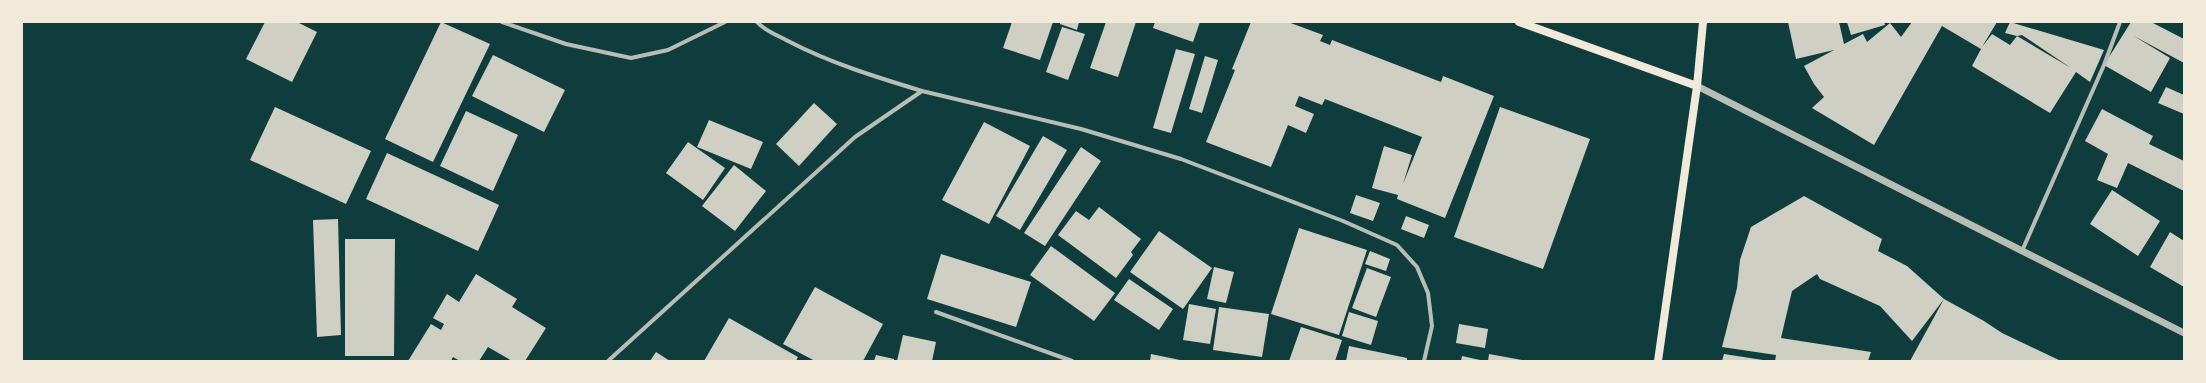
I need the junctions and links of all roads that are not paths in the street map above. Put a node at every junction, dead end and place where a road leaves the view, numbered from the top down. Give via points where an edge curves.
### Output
1 (502, 22) edge
2 (725, 22) edge
3 (757, 22) edge
4 (1518, 22) edge
5 (1703, 22) edge
6 (2120, 22) edge
7 (1697, 86) junction
8 (922, 91) junction
9 (2022, 251) junction
10 (936, 312) dead end
11 (2184, 333) edge
12 (608, 361) edge
13 (1072, 361) edge
14 (1424, 361) edge
15 (1658, 361) edge

1 - 2 street via 566,44 631,58 668,50
3 - 8 street via 762,28 833,61
4 - 7 main road
5 - 7 main road
6 - 9 street via 2104,65
7 - 9 street
7 - 15 main road
8 - 12 street via 856,137
8 - 14 street via 1081,129 1181,159 1343,221 1397,245 1417,267 1428,292 1432,326
9 - 11 street
10 - 13 street

